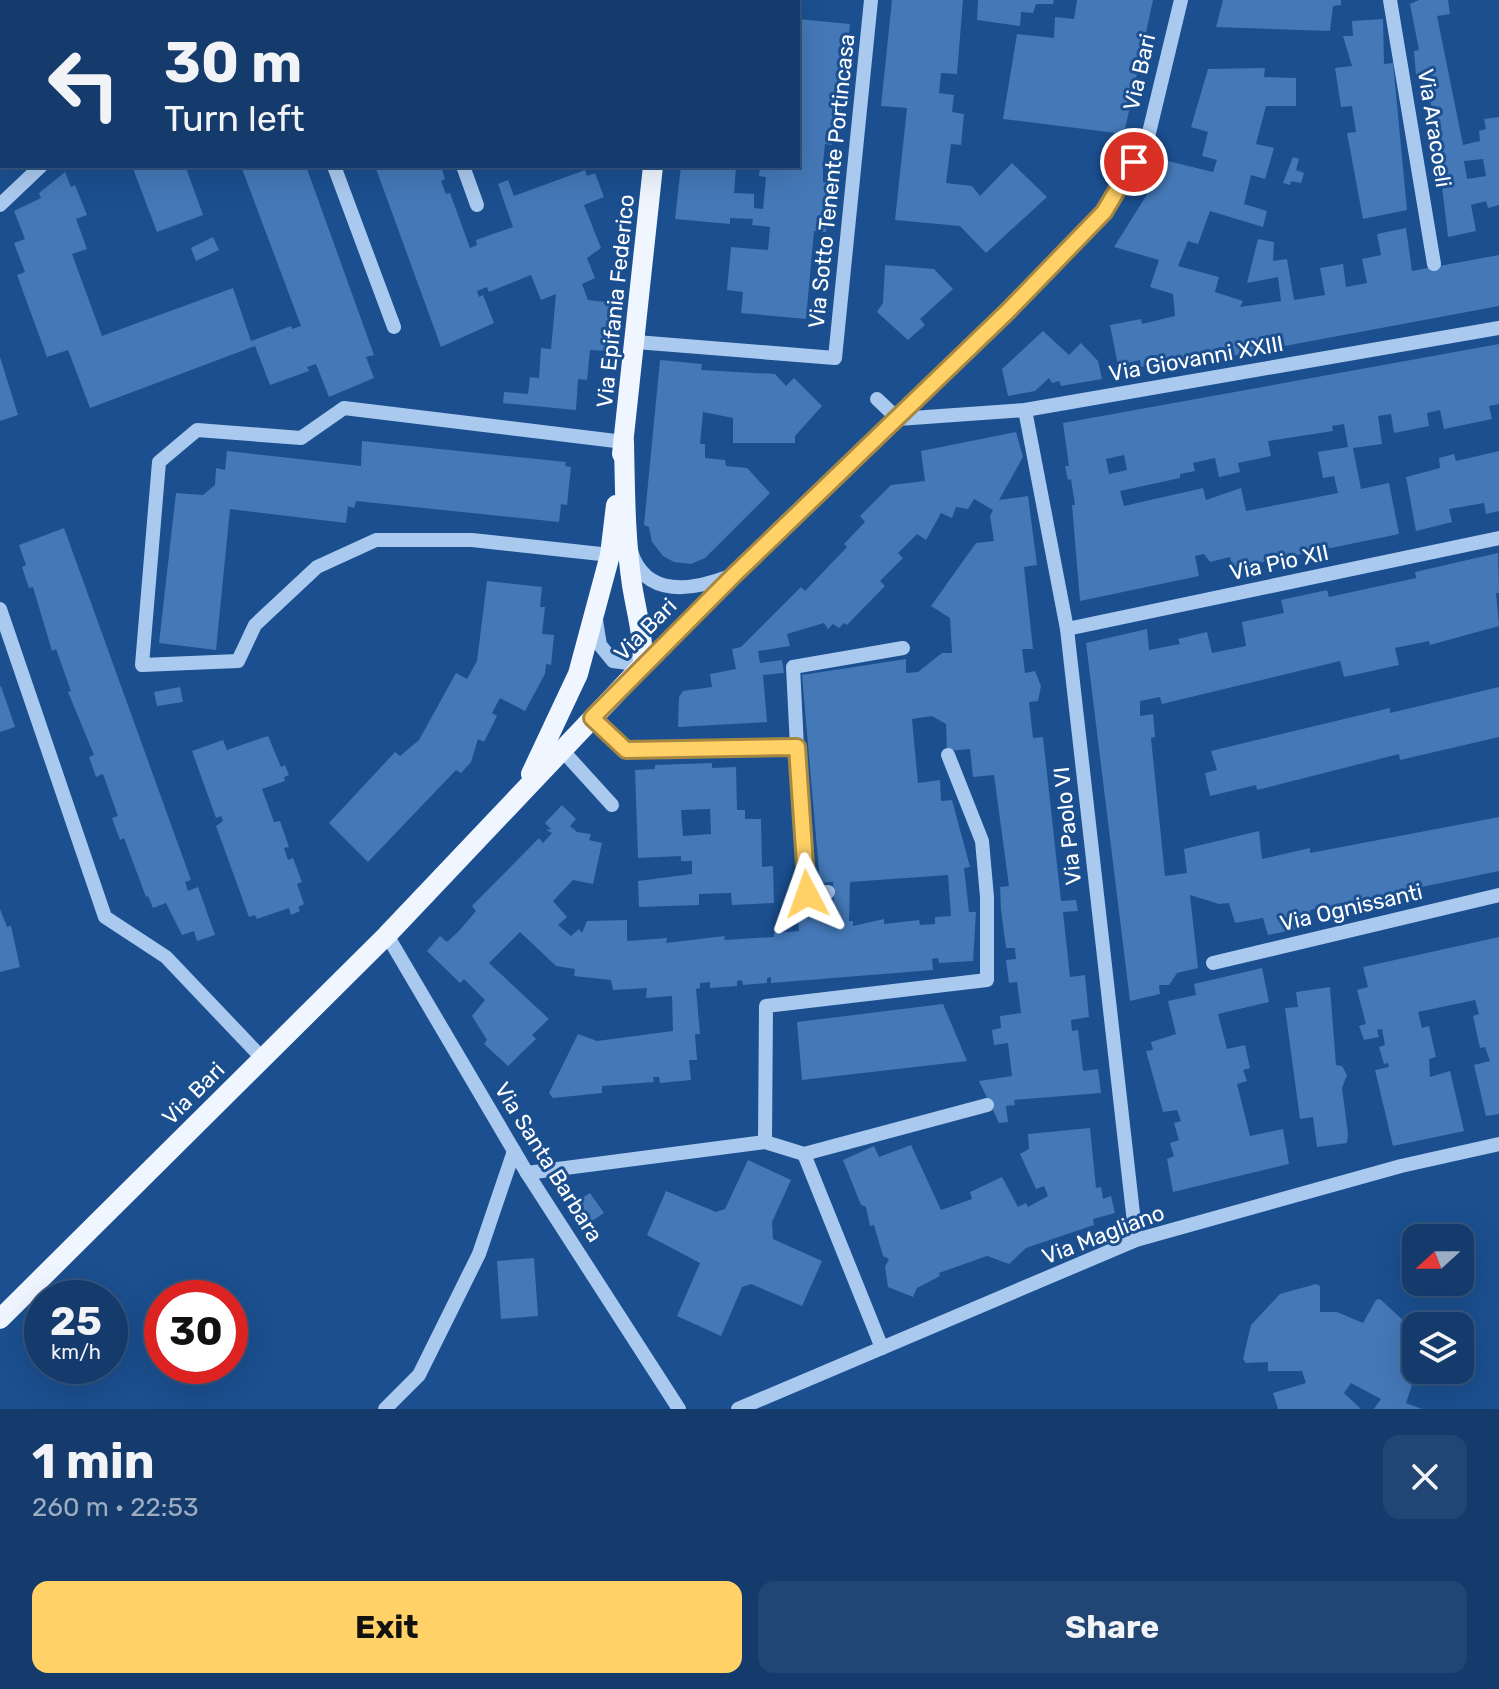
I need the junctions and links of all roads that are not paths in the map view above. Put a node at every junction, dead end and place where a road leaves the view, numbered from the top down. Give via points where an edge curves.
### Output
1 (871, 0) edge
2 (1181, 0) edge
3 (1390, 0) edge
4 (39, 168) edge
5 (335, 168) edge
6 (464, 168) edge
7 (653, 168) edge
8 (0, 205) edge
9 (477, 205) dead end
10 (1434, 264) dead end
11 (394, 327) dead end
12 (1499, 328) edge
13 (636, 342) junction
14 (877, 399) dead end
15 (1025, 410) junction
16 (898, 419) junction
17 (624, 442) junction
18 (1499, 538) edge
19 (628, 539) junction
20 (610, 555) junction
21 (735, 574) junction
22 (0, 609) edge
23 (595, 613) junction
24 (1067, 629) junction
25 (903, 648) dead end
26 (643, 665) junction
27 (592, 718) junction
28 (797, 747) junction
29 (562, 750) junction
30 (948, 755) dead end
31 (523, 792) junction
32 (612, 805) dead end
33 (828, 892) dead end
34 (1499, 895) edge
35 (387, 935) junction
36 (1213, 963) dead end
37 (262, 1058) junction
38 (987, 1105) dead end
39 (765, 1142) junction
40 (1499, 1144) edge
41 (514, 1151) junction
42 (804, 1154) junction
43 (527, 1173) junction
44 (1136, 1240) junction
45 (0, 1319) edge
46 (882, 1348) junction
47 (385, 1409) edge
48 (679, 1409) edge
49 (738, 1409) edge

1 - 13 street, Via Sotto Tenente Portincasa via 835,358
2 - 16 street, Via Bari via 1148,137 1104,212
3 - 10 street, Via Aracoeli
4 - 8 street
5 - 11 street
6 - 9 street
7 - 13 main road, Via Epifania Federico
12 - 15 street, Via Giovanni XXIII
13 - 17 main road, Via Epifania Federico
14 - 16 street
15 - 16 street, Via Giovanni XXIII
15 - 24 street, Via Paolo VI
16 - 21 street, Via Bari
17 - 19 main road, Via Epifania Federico
17 - 20 main road, Via Epifania Federico
17 - 20 street via 344,408 301,438 197,430 159,462 142,665 238,661 255,625 317,567 376,540 472,540
18 - 24 street, Via Pio XII
19 - 21 street via 634,561 651,582 675,589 700,587
19 - 26 main road, Via Epifania Federico via 643,630
20 - 23 main road, Via Epifania Federico
21 - 26 street, Via Bari
22 - 37 street via 105,917 166,957
23 - 26 street via 600,645 613,661
23 - 31 main road, Via Epifania Federico via 578,674
24 - 44 street, Via Paolo VI
25 - 28 street via 793,667
26 - 27 main road, Via Bari
27 - 28 street via 626,750
27 - 29 main road, Via Bari
28 - 33 street via 807,894
29 - 31 main road, Via Bari
29 - 32 street
30 - 39 street via 982,841 987,980 766,1006
31 - 35 main road, Via Bari
34 - 36 street, Via Ognissanti
35 - 37 main road, Via Bari
35 - 41 street, Via Santa Barbara
37 - 45 main road, Via Bari
38 - 42 street
39 - 42 street
39 - 43 street
40 - 44 street, Via Magliano
41 - 43 street, Via Santa Barbara
41 - 47 street via 479,1254 419,1375
42 - 46 street
43 - 48 street, Via Santa Barbara
44 - 46 street, Via Magliano
46 - 49 street, Via Magliano

